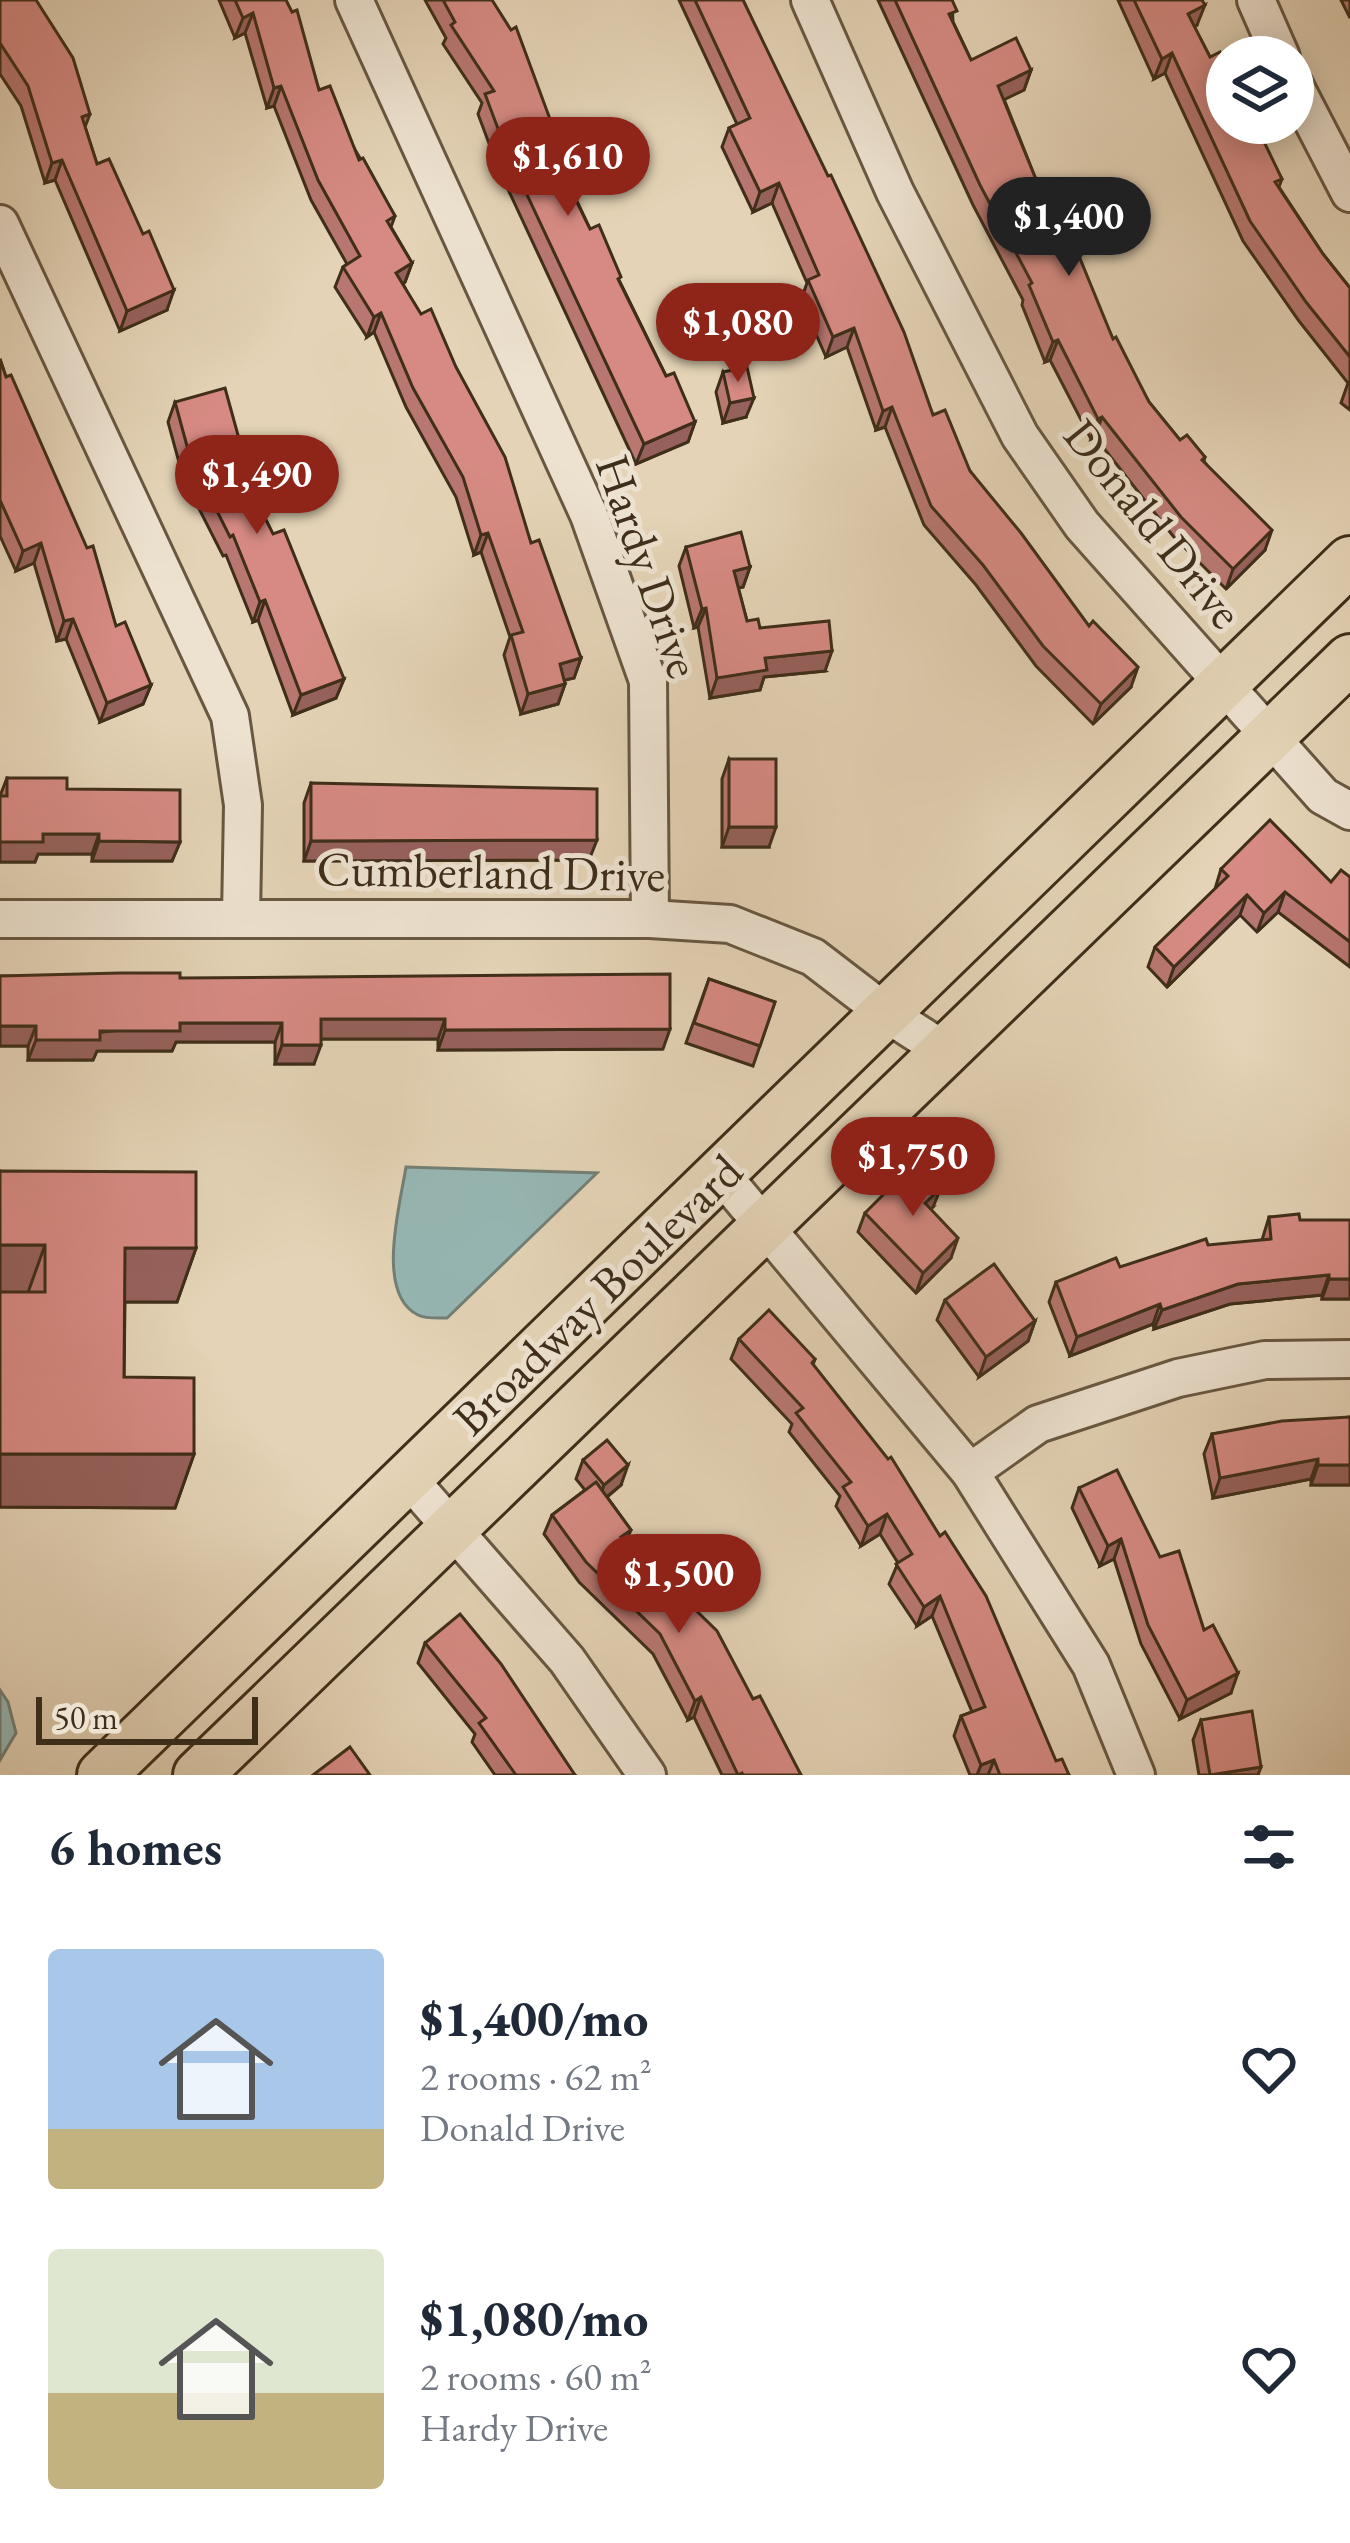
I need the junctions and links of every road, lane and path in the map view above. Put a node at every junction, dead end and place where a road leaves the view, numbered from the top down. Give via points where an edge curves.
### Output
1 (354, 0) edge
2 (810, 0) edge
3 (1256, 0) edge
4 (1272, 36) edge
5 (1314, 124) edge
6 (1350, 193) edge
7 (0, 224) edge
8 (1350, 561) edge
9 (1350, 659) edge
10 (1225, 683) junction
11 (1271, 736) junction
12 (1350, 812) edge
13 (241, 917) junction
14 (0, 919) edge
15 (650, 919) junction
16 (886, 1012) junction
17 (945, 1051) junction
18 (721, 1174) junction
19 (763, 1227) junction
20 (1350, 1359) edge
21 (970, 1472) junction
22 (408, 1478) junction
23 (450, 1530) junction
24 (103, 1775) edge
25 (198, 1775) edge
26 (646, 1775) edge
27 (1136, 1775) edge

1 - 15 street, Hardy Drive via 590,515 648,680
2 - 10 street, Donald Drive via 1020,436 1082,525
3 - 4 street
5 - 6 street
7 - 13 street via 230,716 243,806
8 - 10 main road, Broadway Boulevard
9 - 11 main road, Broadway Boulevard
10 - 11 street, Donald Drive
10 - 16 main road, Broadway Boulevard
11 - 12 street, Donald Drive via 1323,796
11 - 17 main road, Broadway Boulevard
13 - 14 street, Cumberland Drive
13 - 15 street, Cumberland Drive
15 - 16 street, Cumberland Drive via 751,932 813,957
16 - 17 street, Cumberland Drive
16 - 18 main road, Broadway Boulevard
17 - 19 main road, Broadway Boulevard
18 - 19 street
18 - 22 main road, Broadway Boulevard
19 - 21 street
19 - 23 main road, Broadway Boulevard
20 - 21 street via 1265,1360 1178,1378 1038,1424
21 - 27 street via 1091,1665
22 - 23 street
22 - 24 main road, Broadway Boulevard
23 - 25 main road, Broadway Boulevard
23 - 26 street via 567,1660

